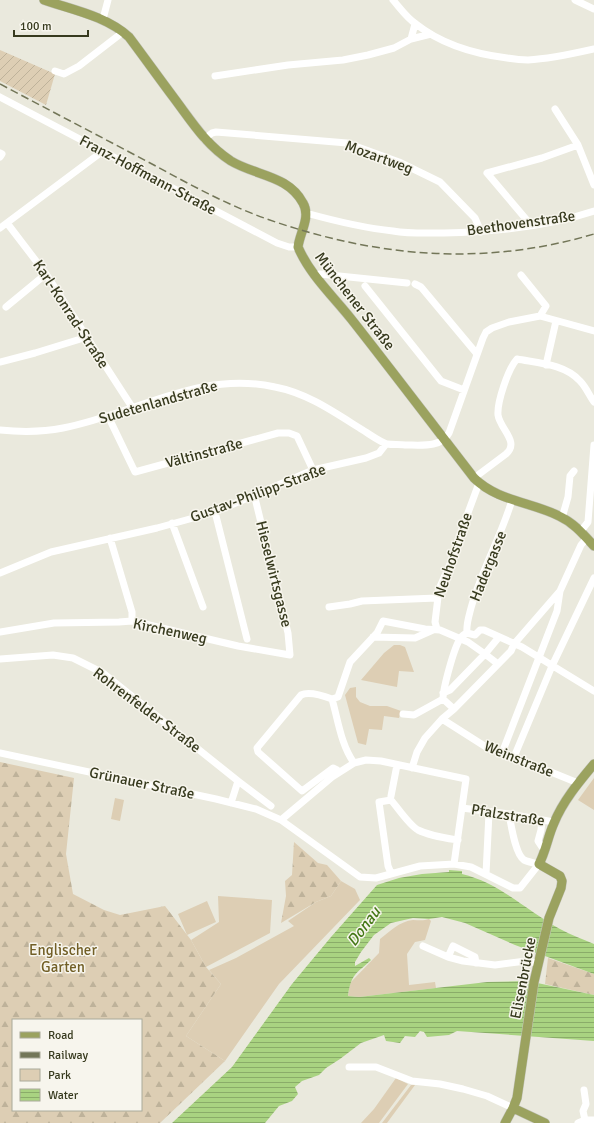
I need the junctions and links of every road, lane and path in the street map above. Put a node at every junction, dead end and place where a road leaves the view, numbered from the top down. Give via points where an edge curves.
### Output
1 (44, 0) edge
2 (108, 0) edge
3 (392, 0) edge
4 (575, 0) edge
5 (594, 8) edge
6 (103, 19) junction
7 (415, 24) junction
8 (123, 32) junction
9 (431, 34) junction
10 (411, 39) junction
11 (594, 49) edge
12 (55, 71) dead end
13 (215, 76) dead end
14 (0, 97) edge
15 (555, 109) dead end
16 (204, 139) junction
17 (578, 145) junction
18 (103, 151) junction
19 (0, 153) edge
20 (0, 157) edge
21 (594, 185) edge
22 (594, 211) edge
23 (306, 213) junction
24 (7, 223) junction
25 (531, 225) junction
26 (0, 228) edge
27 (482, 232) junction
28 (298, 247) junction
29 (46, 274) junction
30 (314, 275) junction
31 (521, 275) dead end
32 (407, 283) dead end
33 (415, 284) dead end
34 (365, 286) dead end
35 (6, 307) dead end
36 (540, 316) junction
37 (556, 320) junction
38 (594, 331) edge
39 (87, 337) junction
40 (477, 354) junction
41 (0, 362) edge
42 (546, 365) junction
43 (464, 390) junction
44 (594, 402) edge
45 (132, 407) junction
46 (108, 416) junction
47 (0, 430) edge
48 (444, 439) junction
49 (386, 444) junction
50 (594, 446) edge
51 (313, 470) junction
52 (574, 471) dead end
53 (477, 480) junction
54 (254, 494) junction
55 (512, 500) junction
56 (215, 512) junction
57 (562, 518) junction
58 (591, 522) edge
59 (172, 523) junction
60 (584, 535) junction
61 (110, 538) junction
62 (594, 546) edge
63 (0, 574) edge
64 (594, 578) edge
65 (560, 591) junction
66 (437, 598) junction
67 (203, 607) dead end
68 (329, 607) dead end
69 (132, 621) junction
70 (437, 629) junction
71 (0, 632) edge
72 (467, 633) junction
73 (373, 637) junction
74 (499, 637) junction
75 (460, 639) junction
76 (247, 640) dead end
77 (514, 644) junction
78 (485, 654) junction
79 (290, 655) joint
80 (539, 657) junction
81 (0, 659) edge
82 (498, 664) junction
83 (552, 666) junction
84 (594, 692) edge
85 (443, 696) junction
86 (332, 699) junction
87 (454, 710) junction
88 (403, 714) dead end
89 (442, 719) junction
90 (0, 753) edge
91 (502, 753) junction
92 (514, 757) junction
93 (354, 763) junction
94 (594, 764) edge
95 (397, 765) junction
96 (412, 768) junction
97 (339, 772) junction
98 (238, 781) junction
99 (578, 783) junction
100 (391, 798) junction
101 (231, 803) junction
102 (271, 806) dead end
103 (462, 808) junction
104 (489, 812) junction
105 (509, 814) junction
106 (281, 820) junction
107 (542, 820) junction
108 (554, 822) junction
109 (458, 840) junction
110 (545, 850) junction
111 (454, 864) junction
112 (539, 864) junction
113 (391, 873) junction
114 (486, 874) junction
115 (423, 946) dead end
116 (448, 957) junction
117 (476, 963) junction
118 (538, 963) junction
119 (349, 1067) dead end
120 (584, 1090) dead end
121 (513, 1108) junction
122 (594, 1120) edge
123 (539, 1122) edge
124 (581, 1122) edge
125 (506, 1123) edge

1 - 6 main road
2 - 6 street
3 - 7 street
4 - 5 street
6 - 8 main road
7 - 9 street
7 - 10 street
8 - 12 street via 79,66 64,74
8 - 16 main road
9 - 10 street
9 - 11 street via 460,48 526,60
10 - 13 street via 394,48 344,60
14 - 18 street, Franz-Hoffmann-Straße
15 - 17 street
16 - 23 main road via 241,166 287,184 296,191
16 - 27 street, Mozartweg via 216,132 340,142 356,146 399,162 440,182 475,218
17 - 21 street
17 - 25 street via 487,173
18 - 24 street
18 - 28 street, Franz-Hoffmann-Straße via 277,243
19 - 20 street
22 - 25 street, Beethovenstraße
23 - 27 street, Beethovenstraße via 393,232
23 - 28 main road, Münchener Straße
24 - 26 street
24 - 29 street, Karl-Konrad-Straße
25 - 27 street, Beethovenstraße
28 - 30 main road, Münchener Straße
29 - 35 street
29 - 39 street, Karl-Konrad-Straße
30 - 32 street
30 - 48 main road, Münchener Straße
31 - 36 street via 546,306
33 - 40 street via 421,287
34 - 43 street via 441,381
36 - 37 street
36 - 40 street via 492,328 486,332
37 - 38 street
37 - 42 street
39 - 41 street
39 - 45 street, Karl-Konrad-Straße
40 - 43 street
42 - 44 street via 570,372
42 - 53 street via 516,359 503,387 498,415 512,447
43 - 48 street via 450,433
45 - 46 street, Sudetenlandstraße
45 - 49 street, Sudetenlandstraße via 199,387 225,383 246,382 274,386 315,401
46 - 47 street, Sudetenlandstraße via 62,428 17,432
46 - 51 street, Vältinstraße via 135,472 289,432 297,436
48 - 49 street, Sudetenlandstraße via 426,445
48 - 53 main road, Münchener Straße
49 - 51 street, Gustav-Philipp-Straße via 379,452 366,458
50 - 58 street
51 - 54 street, Gustav-Philipp-Straße
52 - 57 street via 570,476 568,498
53 - 55 main road, Münchener Straße via 486,488
53 - 66 street, Neuhofstraße
54 - 56 street, Gustav-Philipp-Straße
54 - 79 street, Hieselwirtsgasse via 288,633
55 - 57 main road, Münchener Straße
55 - 72 street, Hadergasse via 506,522 475,594 466,627
56 - 59 street, Gustav-Philipp-Straße
56 - 76 street
57 - 60 main road, Münchener Straße via 574,524
58 - 60 street
59 - 61 street, Gustav-Philipp-Straße
59 - 67 street, Gustav-Philipp-Straße
60 - 62 main road, Münchener Straße
60 - 65 street
61 - 63 street, Gustav-Philipp-Straße via 51,552
61 - 69 street via 132,612
64 - 83 street
65 - 77 street
65 - 80 street via 557,611
66 - 68 street via 362,601
66 - 70 street, Neuhofstraße
69 - 71 street, Kirchenweg via 54,623
69 - 79 street, Kirchenweg via 238,646
70 - 73 street via 415,638
70 - 73 street via 383,621
70 - 75 street
72 - 74 street via 475,635 484,630
72 - 75 street
73 - 86 street via 350,662 338,698
74 - 77 street
74 - 78 street
75 - 78 street
75 - 85 street
77 - 80 street
77 - 82 street
78 - 82 street
78 - 85 street
80 - 83 street
80 - 91 street
81 - 98 street, Rohrenfelder Straße via 53,655 73,658 104,673
82 - 87 street
83 - 84 street
83 - 92 street
85 - 87 street
85 - 88 street via 414,715
86 - 93 street via 344,746
86 - 97 street via 322,695 301,695 257,748 258,752 302,791 332,768
87 - 89 street
89 - 91 street, Weinstraße via 486,747
89 - 96 street via 425,738
90 - 101 street, Grünauer Straße
91 - 92 street, Weinstraße
92 - 99 street, Weinstraße
93 - 95 street via 366,760
93 - 97 street
94 - 99 main road
95 - 96 street
95 - 100 street
96 - 103 street via 466,779
97 - 106 street
98 - 101 street
98 - 102 street, Rohrenfelder Straße
99 - 108 main road
100 - 109 street via 417,830
100 - 113 street via 379,802
101 - 106 street, Grünauer Straße
103 - 104 street, Pfalzstraße
103 - 109 street
104 - 105 street, Pfalzstraße
104 - 114 street
105 - 107 street, Pfalzstraße
105 - 112 street via 520,856
106 - 113 street, Grünauer Straße via 360,877 376,878
107 - 108 street, Pfalzstraße
107 - 110 street via 538,841
108 - 110 main road
109 - 111 street
110 - 112 main road
111 - 113 street, Grünauer Straße via 420,866
111 - 114 street, Grünauer Straße via 471,866
112 - 114 street, Grünauer Straße via 518,888 513,888
112 - 118 main road, Elisenbrücke via 560,876 562,881 549,918
115 - 116 street
116 - 117 street
116 - 117 street via 453,946 475,957
117 - 118 street
118 - 121 main road, Elisenbrücke via 520,1080
119 - 121 street via 376,1067 412,1081 440,1084 487,1096
120 - 124 street via 586,1104
121 - 123 main road
121 - 125 main road, Elisenbrücke
122 - 124 street

